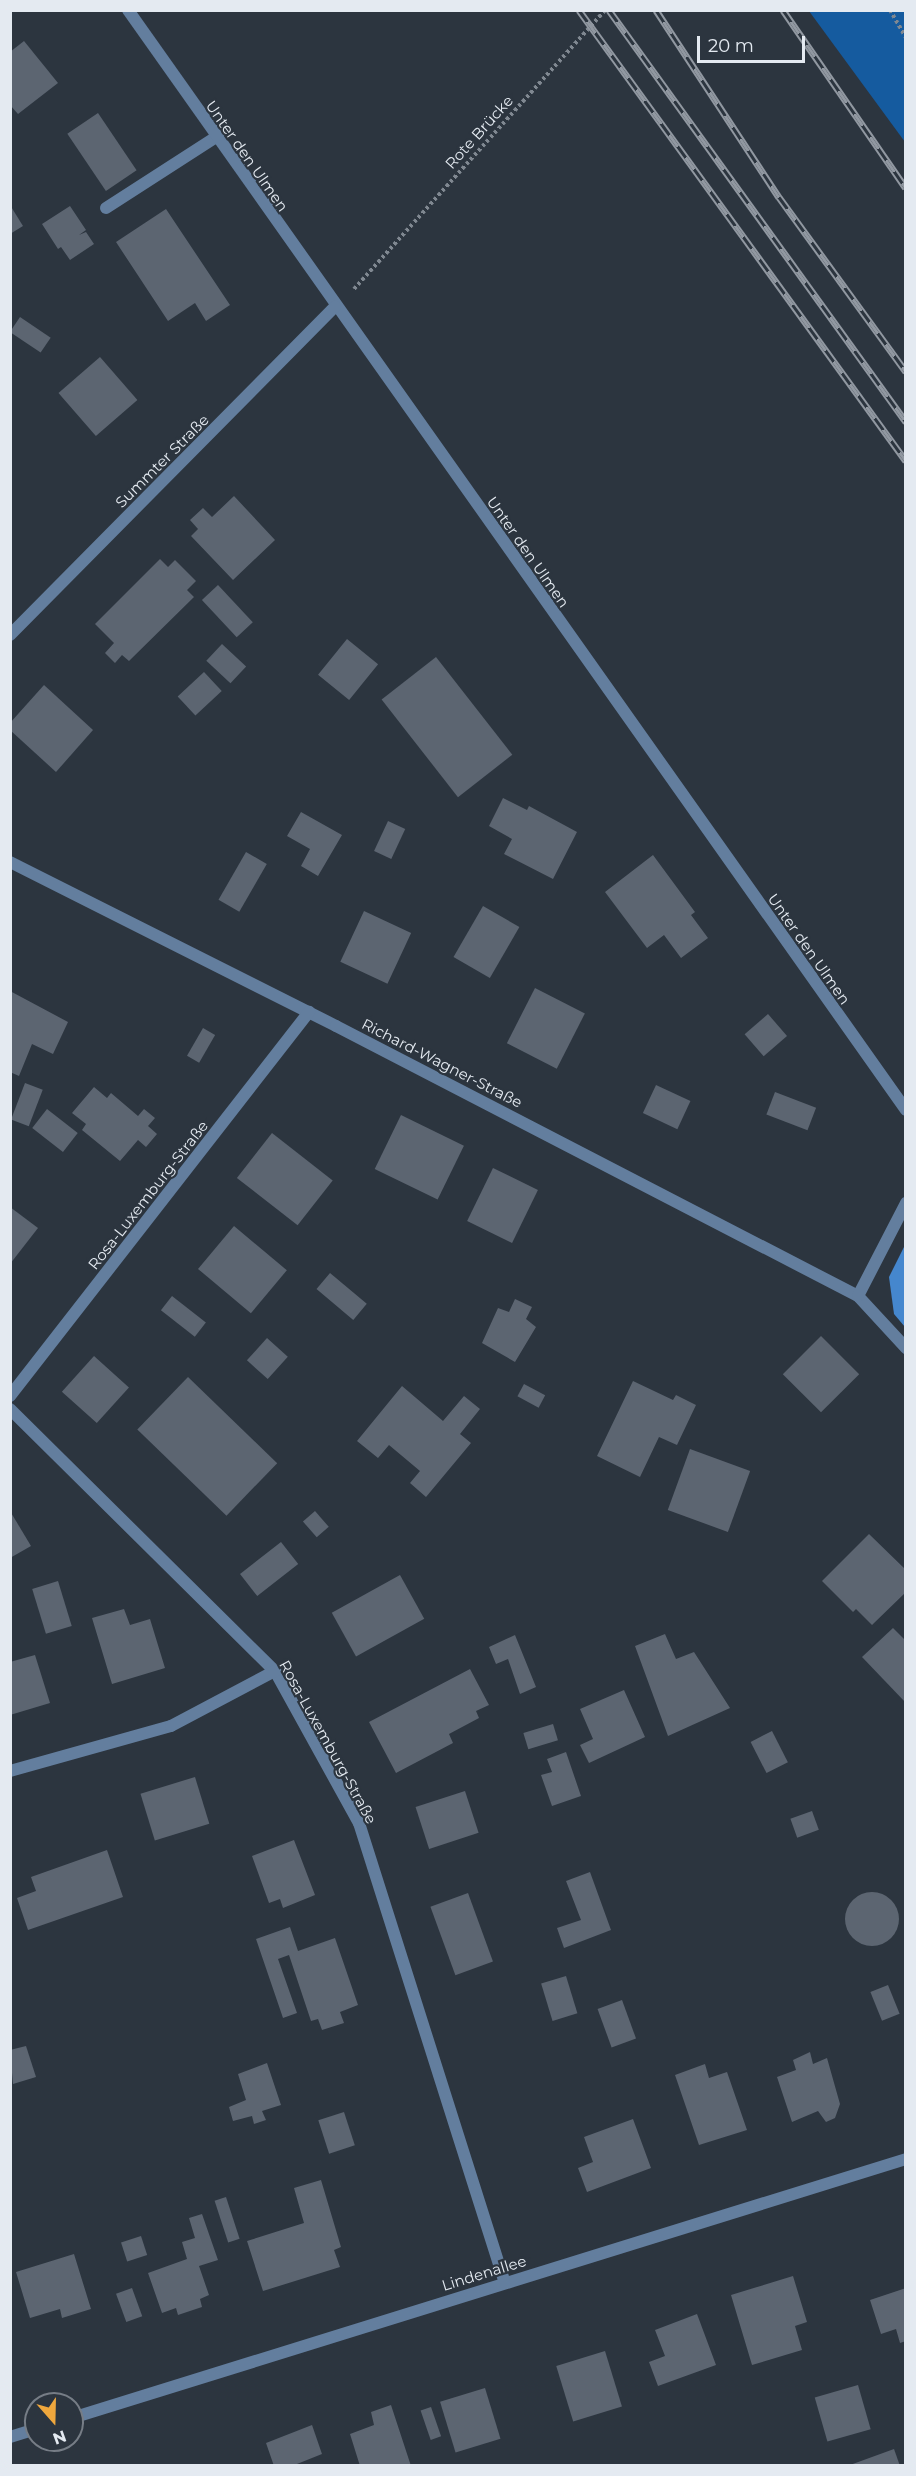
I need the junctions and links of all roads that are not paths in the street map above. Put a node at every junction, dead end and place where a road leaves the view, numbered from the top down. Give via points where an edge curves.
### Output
1 (128, 10) edge
2 (216, 137) junction
3 (106, 208) dead end
4 (335, 307) junction
5 (10, 635) edge
6 (10, 862) edge
7 (309, 1012) junction
8 (906, 1110) edge
9 (906, 1203) edge
10 (858, 1296) junction
11 (906, 1348) edge
12 (10, 1396) edge
13 (10, 1409) edge
14 (275, 1671) junction
15 (10, 1771) edge
16 (906, 2159) edge
17 (505, 2282) junction
18 (84, 2414) edge

1 - 2 street, Unter den Ulmen
2 - 3 street
2 - 4 street, Unter den Ulmen
4 - 5 street, Summter Straße
4 - 8 street, Unter den Ulmen
6 - 7 street, Richard-Wagner-Straße
7 - 10 street, Richard-Wagner-Straße
7 - 12 street, Rosa-Luxemburg-Straße
9 - 10 street
10 - 11 street, Richard-Wagner-Straße
13 - 14 street, Rosa-Luxemburg-Straße
14 - 15 street via 171,1726
14 - 17 street, Rosa-Luxemburg-Straße via 359,1823
16 - 17 street, Lindenallee
17 - 18 street, Lindenallee

